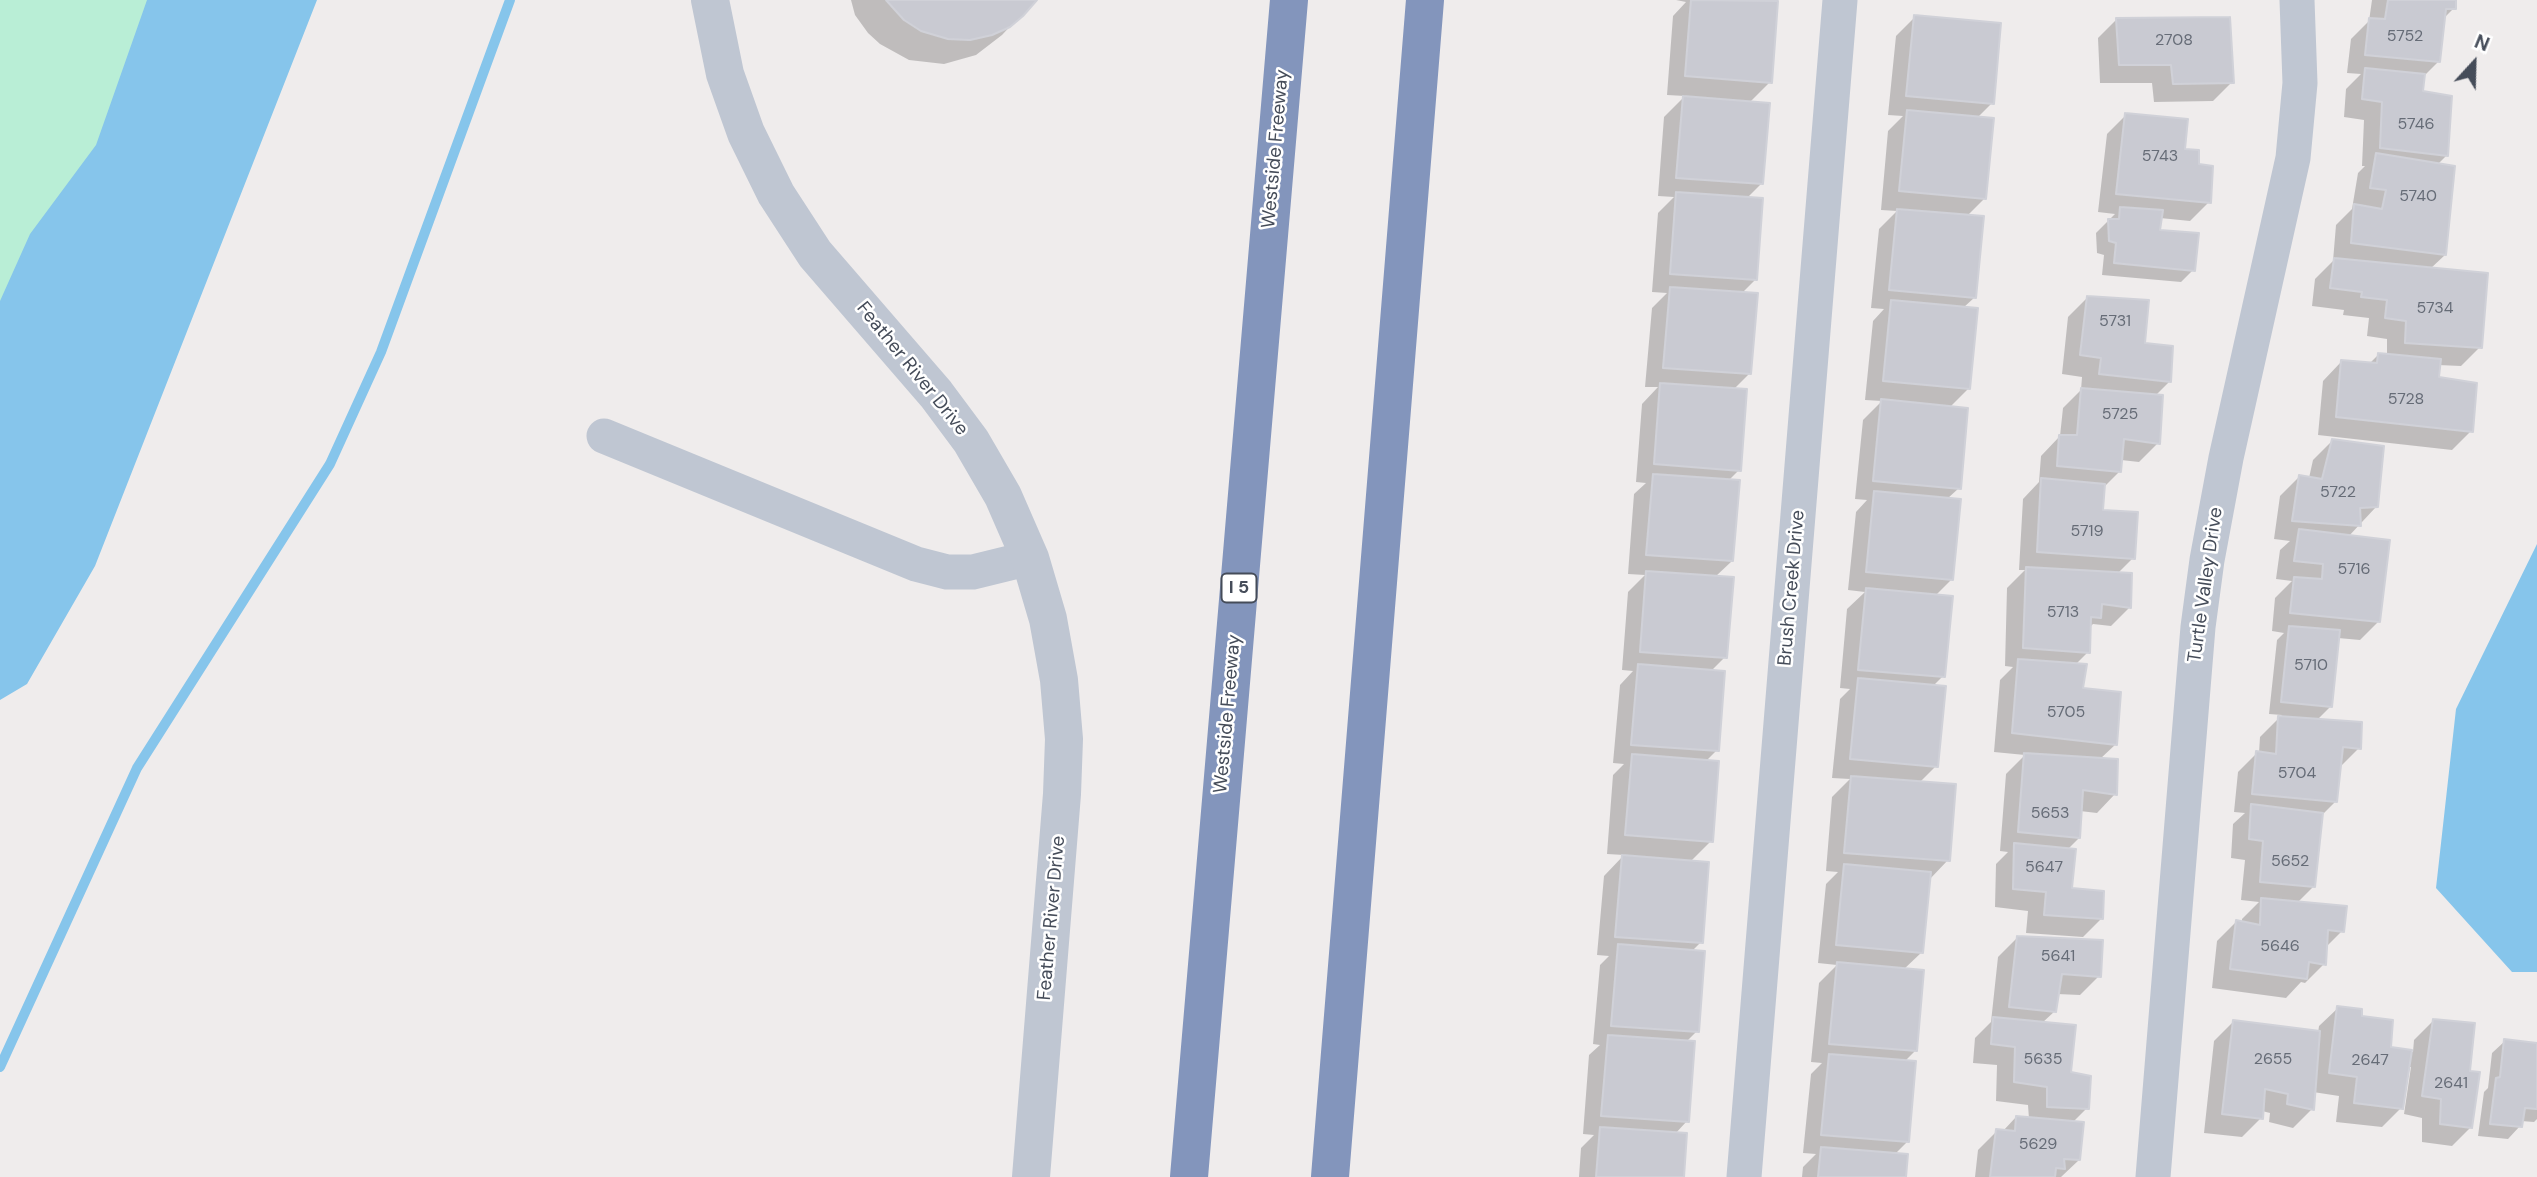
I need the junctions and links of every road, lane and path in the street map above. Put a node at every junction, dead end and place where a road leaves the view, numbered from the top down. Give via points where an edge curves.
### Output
1 (709, 0) edge
2 (1289, 0) edge
3 (1426, 0) edge
4 (1840, 0) edge
5 (2297, 0) edge
6 (604, 436) dead end
7 (1030, 558) junction
8 (1031, 1177) edge
9 (1189, 1177) edge
10 (1330, 1177) edge
11 (1744, 1177) edge
12 (2153, 1177) edge

1 - 7 street, Feather River Drive via 725,74 746,133 776,194 815,254 971,441 1003,496
2 - 9 highway, Westside Freeway / I 5
3 - 10 highway
4 - 11 street, Brush Creek Drive
5 - 12 street, Turtle Valley Drive via 2300,83 2292,158 2226,458 2198,627
6 - 7 street via 916,564 947,572 973,572
7 - 8 street, Feather River Drive via 1048,619 1064,739

